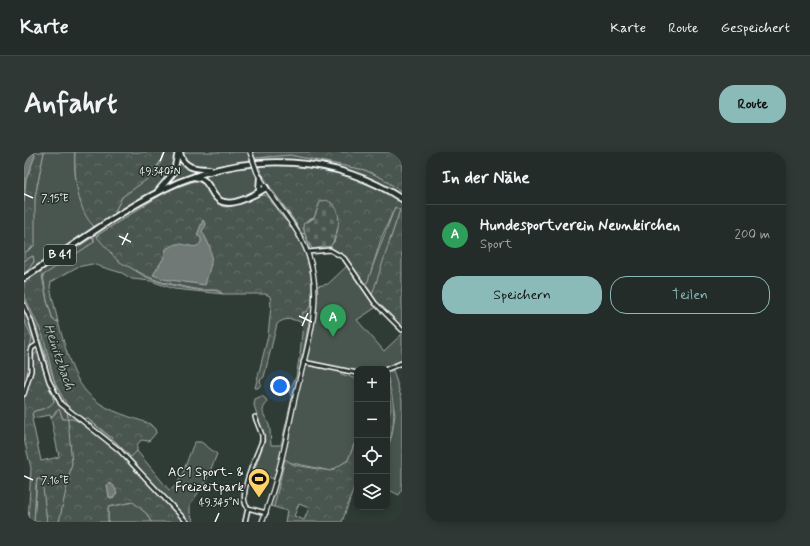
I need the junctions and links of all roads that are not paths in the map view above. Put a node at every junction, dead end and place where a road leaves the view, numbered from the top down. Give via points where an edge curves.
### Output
1 (179, 152) edge
2 (250, 152) edge
3 (212, 170) junction
4 (193, 177) junction
5 (260, 178) junction
6 (210, 187) junction
7 (267, 189) junction
8 (258, 192) junction
9 (152, 196) junction
10 (402, 199) edge
11 (308, 252) junction
12 (24, 278) edge
13 (24, 305) edge
14 (402, 330) edge
15 (38, 344) junction
16 (304, 362) junction
17 (402, 363) edge
18 (390, 368) edge
19 (354, 372) edge
20 (24, 394) edge
21 (255, 416) dead end
22 (248, 508) junction
23 (266, 513) junction
24 (187, 522) edge
25 (245, 522) edge
26 (262, 522) edge

1 - 3 highway via 183,161 190,167
1 - 9 highway via 174,172
2 - 5 main road, bridge
3 - 4 highway, B 41
3 - 6 highway via 208,175
3 - 10 highway, B 41 via 261,162 304,162 347,172
4 - 6 highway via 202,178
4 - 9 highway, B 41
5 - 7 main road
5 - 8 highway
6 - 8 highway via 216,198 228,202 238,201
7 - 8 highway
7 - 11 main road
9 - 12 highway, B 41
11 - 14 street via 330,250 344,258 375,303
11 - 16 main road via 313,272 315,301
13 - 15 street
15 - 20 street via 32,348 31,371
15 - 24 street via 49,380 61,404 120,450
16 - 19 street
16 - 23 main road via 280,472
17 - 18 street
21 - 22 street via 263,438 244,493
22 - 23 street
22 - 25 street
23 - 26 main road

